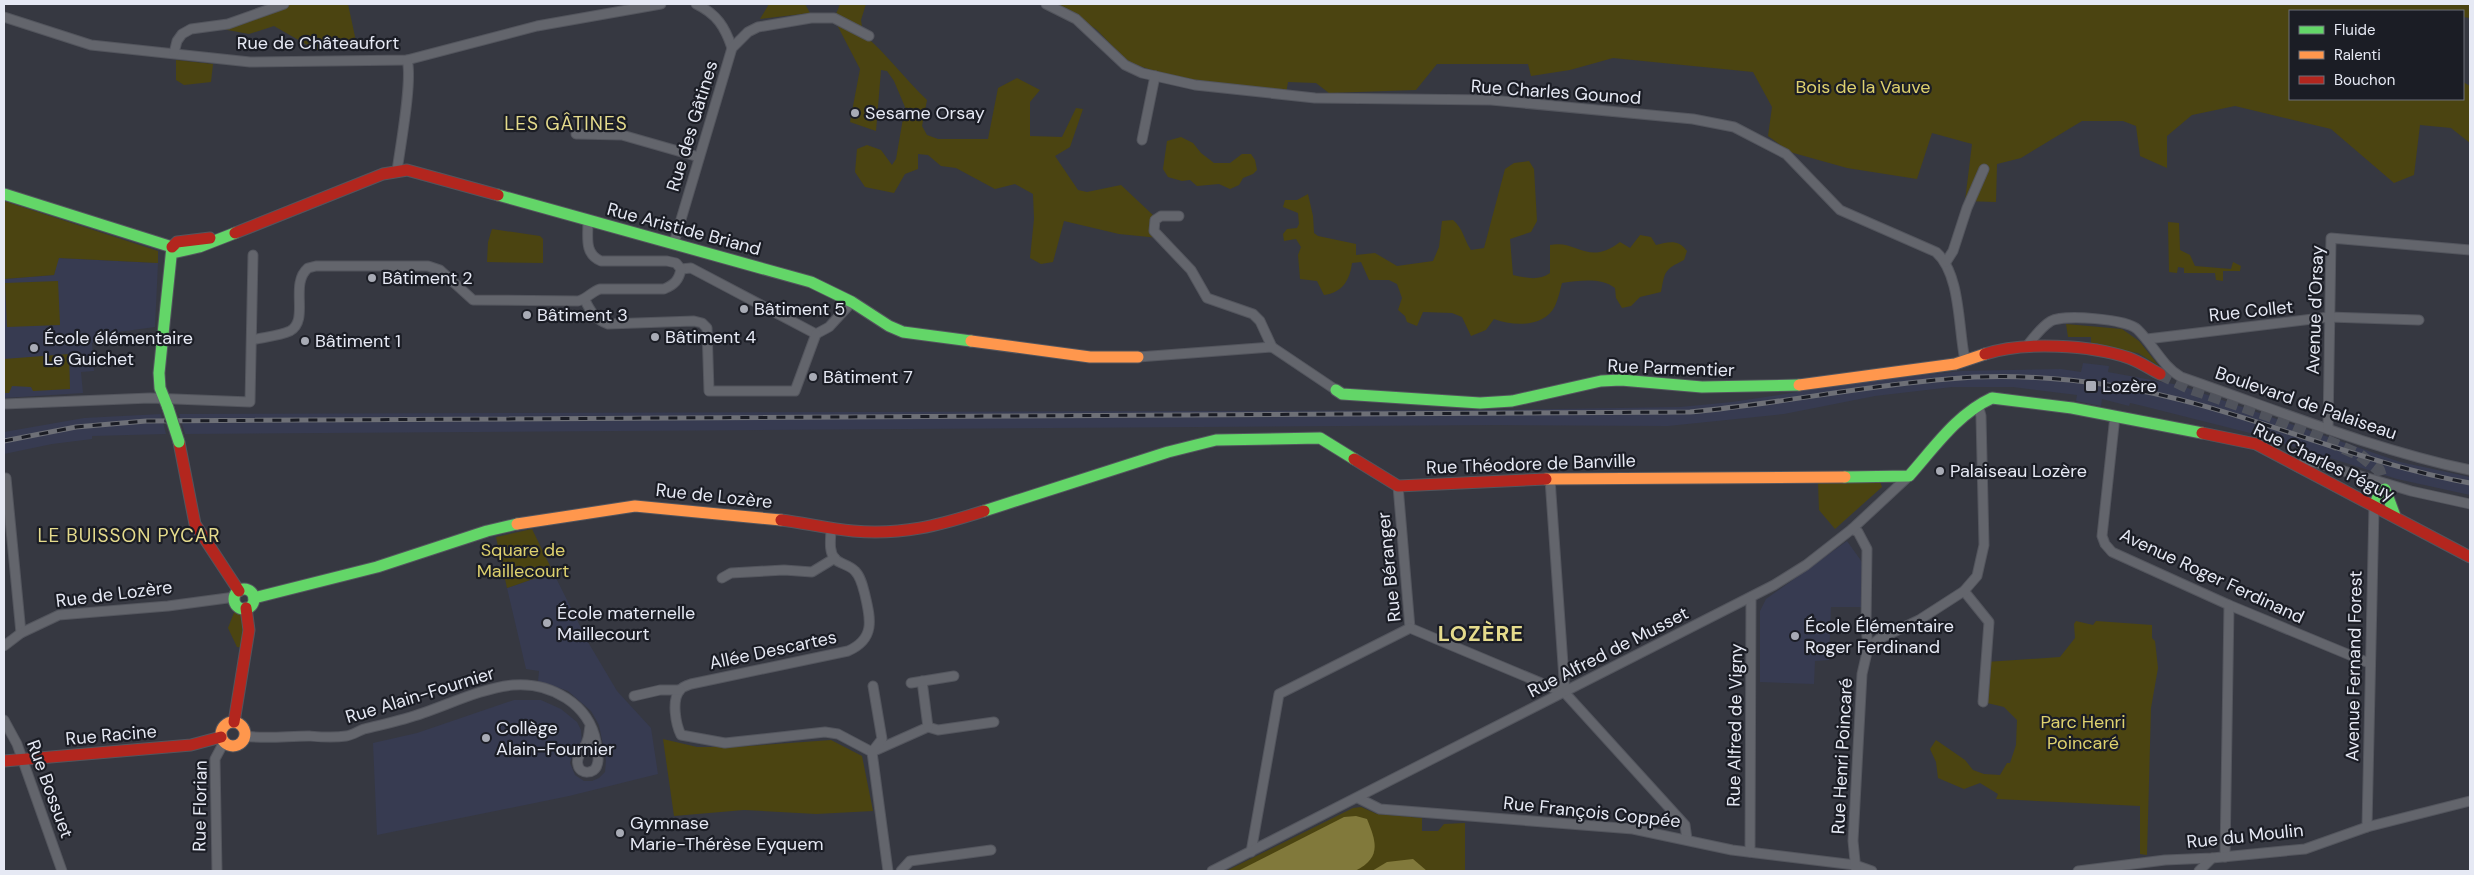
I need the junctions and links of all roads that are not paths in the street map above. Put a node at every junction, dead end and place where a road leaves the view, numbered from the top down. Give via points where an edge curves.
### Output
1 (284, 4) edge
2 (661, 4) edge
3 (696, 4) edge
4 (1046, 4) edge
5 (4, 17) edge
6 (869, 36) dead end
7 (732, 48) junction
8 (174, 54) junction
9 (407, 60) junction
10 (1155, 76) junction
11 (576, 134) dead end
12 (1142, 140) dead end
13 (699, 157) junction
14 (1984, 169) dead end
15 (397, 171) junction
16 (4, 194) edge
17 (1179, 216) dead end
18 (588, 221) junction
19 (674, 243) junction
20 (172, 247) junction
21 (2470, 250) edge
22 (253, 255) dead end
23 (1946, 262) junction
24 (681, 268) junction
25 (585, 300) junction
26 (852, 302) junction
27 (2329, 317) junction
28 (2419, 320) dead end
29 (816, 334) junction
30 (2147, 339) junction
31 (252, 340) junction
32 (2027, 346) junction
33 (1272, 347) junction
34 (1138, 358) joint
35 (1970, 358) junction
36 (2160, 374) tunnel mouth
37 (1336, 390) joint
38 (166, 403) junction
39 (4, 404) edge
40 (1978, 405) junction
41 (2115, 416) junction
42 (2328, 429) junction
43 (2298, 467) junction
44 (2470, 470) edge
45 (1909, 476) junction
46 (6, 478) dead end
47 (1550, 479) junction
48 (1398, 486) junction
49 (2470, 504) edge
50 (2374, 506) junction
51 (2395, 516) junction
52 (831, 528) junction
53 (1852, 529) junction
54 (2470, 557) edge
55 (835, 558) junction
56 (722, 578) dead end
57 (1964, 591) junction
58 (237, 594) junction
59 (1751, 597) junction
60 (254, 598) junction
61 (2229, 606) junction
62 (246, 608) junction
63 (1410, 628) junction
64 (21, 633) junction
65 (4, 646) edge
66 (1868, 648) junction
67 (2369, 663) junction
68 (954, 676) dead end
69 (922, 682) junction
70 (911, 683) dead end
71 (873, 686) dead end
72 (680, 690) junction
73 (1565, 693) junction
74 (634, 696) dead end
75 (1983, 702) dead end
76 (4, 720) edge
77 (234, 722) junction
78 (994, 722) dead end
79 (590, 726) dead end
80 (928, 727) junction
81 (244, 736) junction
82 (222, 739) junction
83 (872, 752) junction
84 (23, 760) junction
85 (4, 761) edge
86 (1358, 798) junction
87 (2470, 801) edge
88 (2367, 827) junction
89 (1687, 839) junction
90 (990, 850) dead end
91 (1251, 852) junction
92 (1750, 852) junction
93 (2225, 857) junction
94 (2212, 858) junction
95 (1855, 868) edge
96 (62, 871) edge
97 (217, 871) edge
98 (888, 871) edge
99 (901, 871) edge
100 (1212, 871) edge
101 (1872, 871) edge
102 (2078, 871) edge
103 (2199, 871) edge

1 - 8 street via 228,24 191,29 177,41
2 - 9 street, Rue de Châteaufort via 537,26
3 - 7 street via 719,19
4 - 10 street, Rue Charles Gounod via 1076,19 1125,65
5 - 8 street, Rue de Châteaufort via 91,45
6 - 7 street via 834,18 811,18 758,27
7 - 13 street, Rue des Gâtines
8 - 9 street, Rue de Châteaufort via 250,62
9 - 15 street via 406,101
10 - 12 street
10 - 23 street, Rue Charles Gounod via 1315,98 1491,100 1707,121 1734,127 1786,154 1840,210 1936,252
11 - 13 street via 631,137
13 - 19 street, Rue des Gâtines
14 - 23 street
15 - 18 street, Rue Aristide Briand via 431,176
15 - 20 street, Rue Aristide Briand via 188,250 177,252
16 - 20 street, Rue Aristide Briand
17 - 33 street via 1161,216 1156,220 1154,231 1191,270 1207,298 1252,314 1260,321
18 - 19 street, Rue Aristide Briand
18 - 24 street via 588,244 594,258 601,261 667,261
19 - 26 street, Rue Aristide Briand via 811,282
20 - 38 street via 159,373
21 - 27 street, Avenue d'Orsay via 2330,238
22 - 31 street
23 - 35 street
24 - 25 street via 680,277 664,289 600,289 591,292
24 - 29 street via 691,268
25 - 29 street via 599,321 608,324 702,323 707,328 708,391 795,391
25 - 31 street via 473,300 440,270 428,266 316,266 308,268 299,280 297,326
26 - 29 street via 835,322
26 - 34 street, Rue Aristide Briand via 889,326 921,336 1090,357
27 - 28 street, Rue Collet
27 - 30 street, Rue Collet
27 - 42 street, Avenue d'Orsay
30 - 32 street, Boulevard de Palaiseau via 2136,327 2125,323 2064,318 2044,327
30 - 42 street, Boulevard de Palaiseau via 2181,377
31 - 38 street via 250,402
32 - 35 street, Rue Parmentier
32 - 36 street, Rue Parmentier via 2116,354 2132,358
33 - 34 street
33 - 37 street
35 - 37 street, Rue Parmentier via 1955,364 1786,387 1702,387 1601,381 1512,401 1480,403 1342,394
38 - 39 street
38 - 58 street, bridge via 179,442 195,524
40 - 41 street, Rue Charles Péguy via 2001,398
40 - 45 street, Rue Alfred de Musset
40 - 57 street via 1981,416 1984,545 1977,576
41 - 43 street, Rue Charles Péguy via 2248,442
41 - 61 street, Avenue Roger Ferdinand via 2102,536 2105,544 2112,552
42 - 44 street, Boulevard de Palaiseau via 2367,444
43 - 49 street via 2304,462 2317,463 2394,487
43 - 50 street, Rue Charles Péguy
45 - 47 street, Rue Théodore de Banville
45 - 53 street, Rue Alfred de Musset
46 - 64 street
47 - 48 street, Rue Théodore de Banville
47 - 73 street
48 - 52 street, Rue de Lozère via 1320,438 1237,438 1168,452 933,527 906,531
48 - 63 street, Rue Béranger
50 - 51 street, Rue Charles Péguy
50 - 51 street via 2380,492 2385,489
50 - 67 street, Avenue Fernand Forest
51 - 54 street, Rue Charles Péguy
52 - 55 street via 830,549
52 - 60 street, Rue de Lozère via 635,506 540,519 487,531 377,567
53 - 59 street, Rue Alfred de Musset via 1806,565
53 - 66 street, Rue Henri Poincaré via 1862,537 1867,549
55 - 56 street via 812,572 731,573
55 - 72 street, Allée Descartes via 855,570 862,582 870,625 858,647 691,684
57 - 66 street
57 - 75 street via 1989,622
58 - 60 street via 249,590
58 - 62 street via 239,607
58 - 64 street, Rue de Lozère via 168,606 59,615
59 - 73 street, Rue Alfred de Musset
59 - 92 street, Rue Alfred de Vigny
60 - 62 street via 253,604
61 - 67 street, Avenue Roger Ferdinand
61 - 93 street
62 - 77 street via 249,630
63 - 73 street, Rue Béranger
63 - 91 street via 1279,694
64 - 65 street, Rue de Lozère
66 - 95 street, Rue Henri Poincaré via 1862,674 1853,841
67 - 88 street, Avenue Fernand Forest
68 - 69 street
69 - 70 street
69 - 80 street
71 - 83 street via 882,739
72 - 74 street, Allée Descartes via 660,690
72 - 83 street via 676,698 676,718 681,735 725,743 825,732 838,734
73 - 86 street, Rue Alfred de Musset
73 - 89 street via 1685,825
76 - 84 street, Rue Bossuet
77 - 81 street via 243,729
77 - 82 street via 224,726
78 - 80 street via 938,730
79 - 81 street, Rue Alain-Fournier via 583,712 561,694 519,685 501,686 348,736
80 - 83 street
81 - 82 street via 234,746
82 - 84 street, Rue Racine via 191,746
82 - 97 street, Rue Florian via 215,759
83 - 98 street
84 - 85 street, Rue Racine
84 - 96 street, Rue Bossuet
86 - 89 street, Rue François Coppée via 1380,810 1586,824
86 - 91 street, Rue Alfred de Musset
87 - 88 street, Rue du Moulin
88 - 93 street, Rue du Moulin via 2305,849
89 - 92 street, Rue François Coppée
90 - 99 street via 910,860
91 - 100 street, Rue Alfred de Musset
92 - 95 street, Rue François Coppée
93 - 94 street, Rue du Moulin
94 - 102 street, Rue du Moulin via 2165,860
94 - 103 street
95 - 101 street

